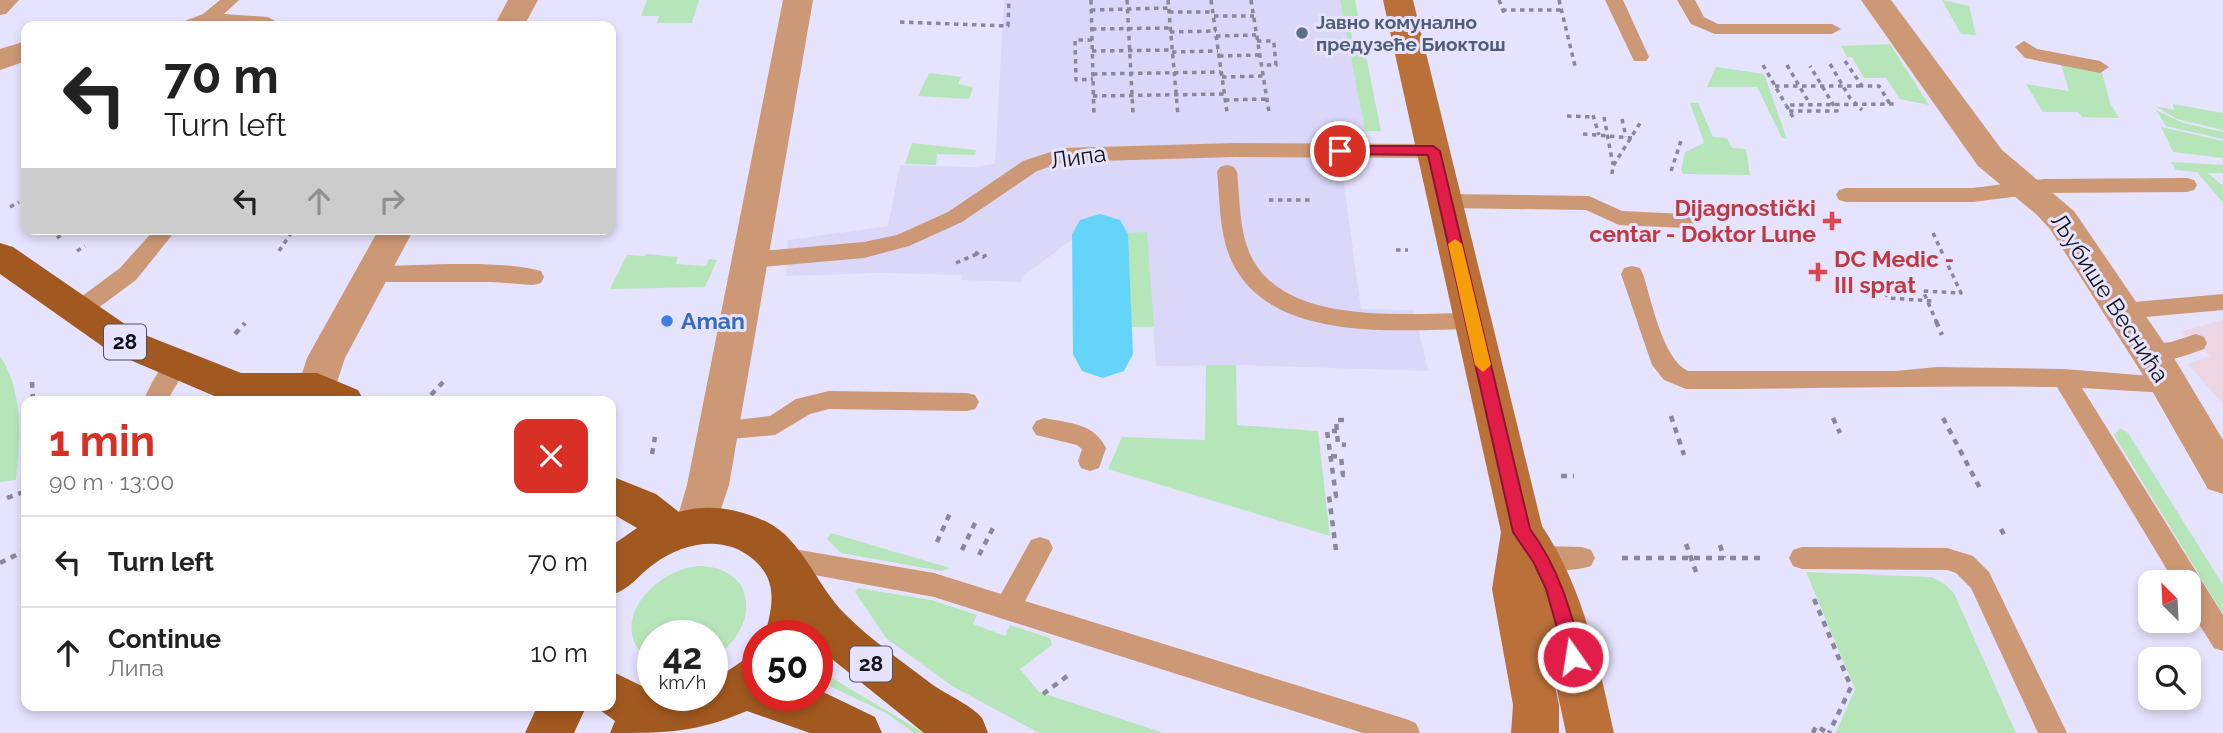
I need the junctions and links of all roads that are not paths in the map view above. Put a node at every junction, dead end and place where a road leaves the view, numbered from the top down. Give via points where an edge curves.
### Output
1 (10, 0) edge
2 (230, 0) edge
3 (523, 0) edge
4 (798, 0) edge
5 (1398, 0) edge
6 (1614, 0) edge
7 (1686, 0) edge
8 (1876, 0) edge
9 (0, 10) edge
10 (212, 16) junction
11 (200, 21) edge
12 (231, 21) edge
13 (512, 21) edge
14 (1832, 29) dead end
15 (2024, 47) dead end
16 (21, 53) edge
17 (1640, 57) dead end
18 (0, 60) edge
19 (2100, 67) dead end
20 (1433, 151) junction
21 (1230, 161) junction
22 (2187, 185) dead end
23 (2027, 188) junction
24 (1846, 195) dead end
25 (1446, 201) junction
26 (1685, 221) dead end
27 (162, 235) edge
28 (394, 235) edge
29 (0, 256) edge
30 (750, 261) junction
31 (372, 274) junction
32 (1632, 274) dead end
33 (533, 277) dead end
34 (2223, 302) edge
35 (78, 311) junction
36 (2123, 311) junction
37 (1472, 321) junction
38 (2196, 344) dead end
39 (2150, 352) junction
40 (177, 365) junction
41 (2064, 378) junction
42 (2167, 384) junction
43 (245, 395) edge
44 (330, 395) edge
45 (157, 396) edge
46 (967, 402) dead end
47 (1044, 428) dead end
48 (718, 430) junction
49 (1090, 461) dead end
50 (2223, 477) edge
51 (616, 496) edge
52 (685, 529) junction
53 (1040, 548) dead end
54 (1548, 549) junction
55 (1802, 558) dead end
56 (787, 569) junction
57 (2181, 570) edge
58 (616, 571) edge
59 (2202, 604) edge
60 (1008, 607) junction
61 (791, 620) edge
62 (2223, 639) edge
63 (742, 693) edge
64 (616, 696) edge
65 (561, 711) edge
66 (814, 711) edge
67 (654, 723) edge
68 (549, 733) edge
69 (858, 733) edge
70 (964, 733) edge
71 (1406, 733) edge
72 (1535, 733) edge
73 (1590, 733) edge
74 (2053, 733) edge

1 - 9 lane
2 - 10 lane
3 - 13 street
4 - 30 street
5 - 20 main road
6 - 17 lane
7 - 14 lane via 1697,20 1715,29
8 - 23 street, Љубише Веснића via 1990,158
10 - 11 lane
10 - 12 lane
15 - 19 lane via 2031,54
16 - 18 street
20 - 21 lane, Липа
20 - 25 main road
21 - 30 lane, Липа via 1181,151 1063,155 1030,166 955,217 902,241 864,250
21 - 37 lane via 1241,261 1272,297 1337,318
22 - 23 lane
23 - 24 lane via 1973,195
23 - 36 street, Љубише Веснића via 2062,220
25 - 26 lane via 1589,203 1619,218
25 - 37 main road
27 - 35 lane via 128,274
28 - 31 street
29 - 35 main road, 28
30 - 48 street
31 - 33 lane
31 - 44 street via 326,358
32 - 41 lane via 1660,359 1667,370 1692,382
34 - 36 lane
35 - 40 main road, 28 via 122,341
36 - 39 street, Љубише Веснића
37 - 54 main road
38 - 39 lane
39 - 42 street, Љубише Веснића
40 - 43 main road, 28
40 - 45 lane
41 - 42 lane
41 - 57 lane
42 - 50 street, Љубише Веснића
43 - 44 main road, 28
46 - 48 lane via 829,400 804,406 775,425
47 - 49 lane via 1090,440 1094,448
48 - 52 street via 708,485
51 - 52 main road
52 - 56 main road via 715,525 741,530 764,541
52 - 58 main road via 631,555
53 - 60 lane
54 - 72 main road via 1514,589 1536,705
54 - 73 main road
55 - 74 lane via 1947,559 1964,564 1980,580
56 - 60 lane via 934,584
56 - 61 main road via 794,607
56 - 70 main road, 28 via 829,629
59 - 62 lane
60 - 71 lane
63 - 67 main road
64 - 67 main road
65 - 68 main road
66 - 69 main road

